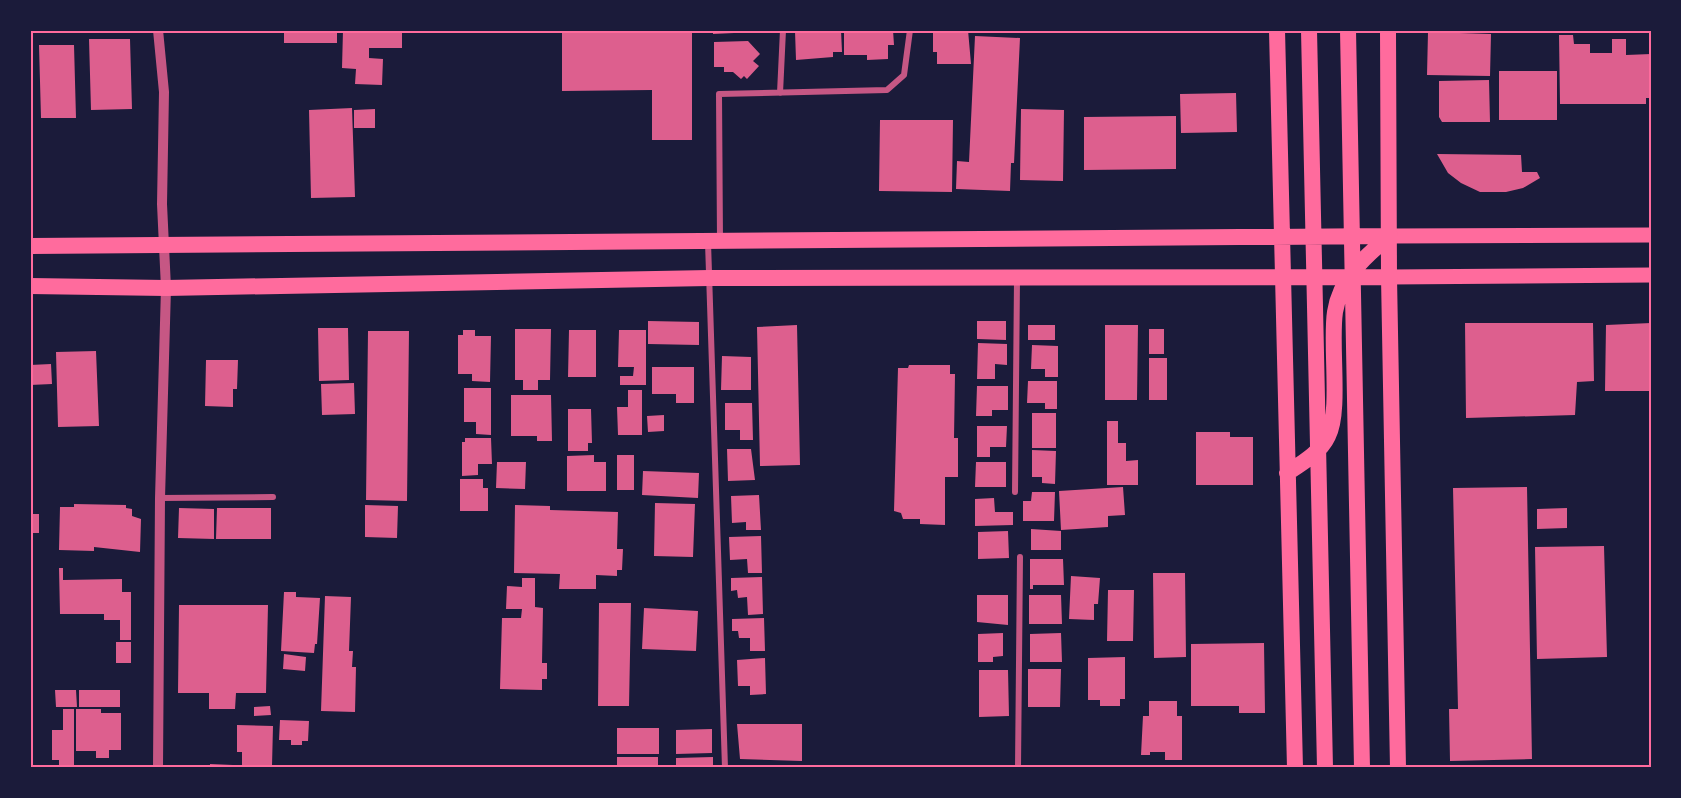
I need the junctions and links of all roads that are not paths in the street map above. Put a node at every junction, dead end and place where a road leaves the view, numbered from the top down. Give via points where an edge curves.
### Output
1 (158, 30) edge
2 (783, 30) edge
3 (910, 30) edge
4 (1277, 30) edge
5 (1309, 30) edge
6 (1348, 30) edge
7 (1388, 30) edge
8 (780, 93) dead end
9 (1651, 235) edge
10 (1390, 236) junction
11 (1283, 237) junction
12 (714, 241) junction
13 (164, 245) junction
14 (30, 246) edge
15 (1651, 275) edge
16 (1389, 277) junction
17 (709, 278) junction
18 (1017, 278) junction
19 (1283, 278) junction
20 (1348, 278) junction
21 (30, 286) edge
22 (166, 288) junction
23 (1287, 473) junction
24 (1015, 492) dead end
25 (273, 497) dead end
26 (160, 498) junction
27 (1020, 557) dead end
28 (158, 768) edge
29 (725, 768) edge
30 (1018, 768) edge
31 (1295, 768) edge
32 (1325, 768) edge
33 (1362, 768) edge
34 (1398, 768) edge

1 - 13 street via 164,92
2 - 8 street
3 - 12 street via 904,75 887,90 719,94
4 - 11 highway
5 - 32 highway
6 - 33 highway
7 - 10 highway
9 - 10 main road
10 - 11 highway
10 - 16 highway
10 - 20 highway
11 - 12 highway
11 - 19 highway
12 - 13 highway
12 - 17 street
13 - 14 highway
13 - 22 street
15 - 16 main road
16 - 20 highway
16 - 34 highway
17 - 18 highway
17 - 22 highway
17 - 29 street
18 - 19 highway
18 - 24 street
19 - 20 highway
19 - 23 highway
20 - 23 highway via 1335,312 1329,436 1310,459
21 - 22 highway
22 - 26 street
23 - 31 highway
25 - 26 street
26 - 28 street
27 - 30 street

